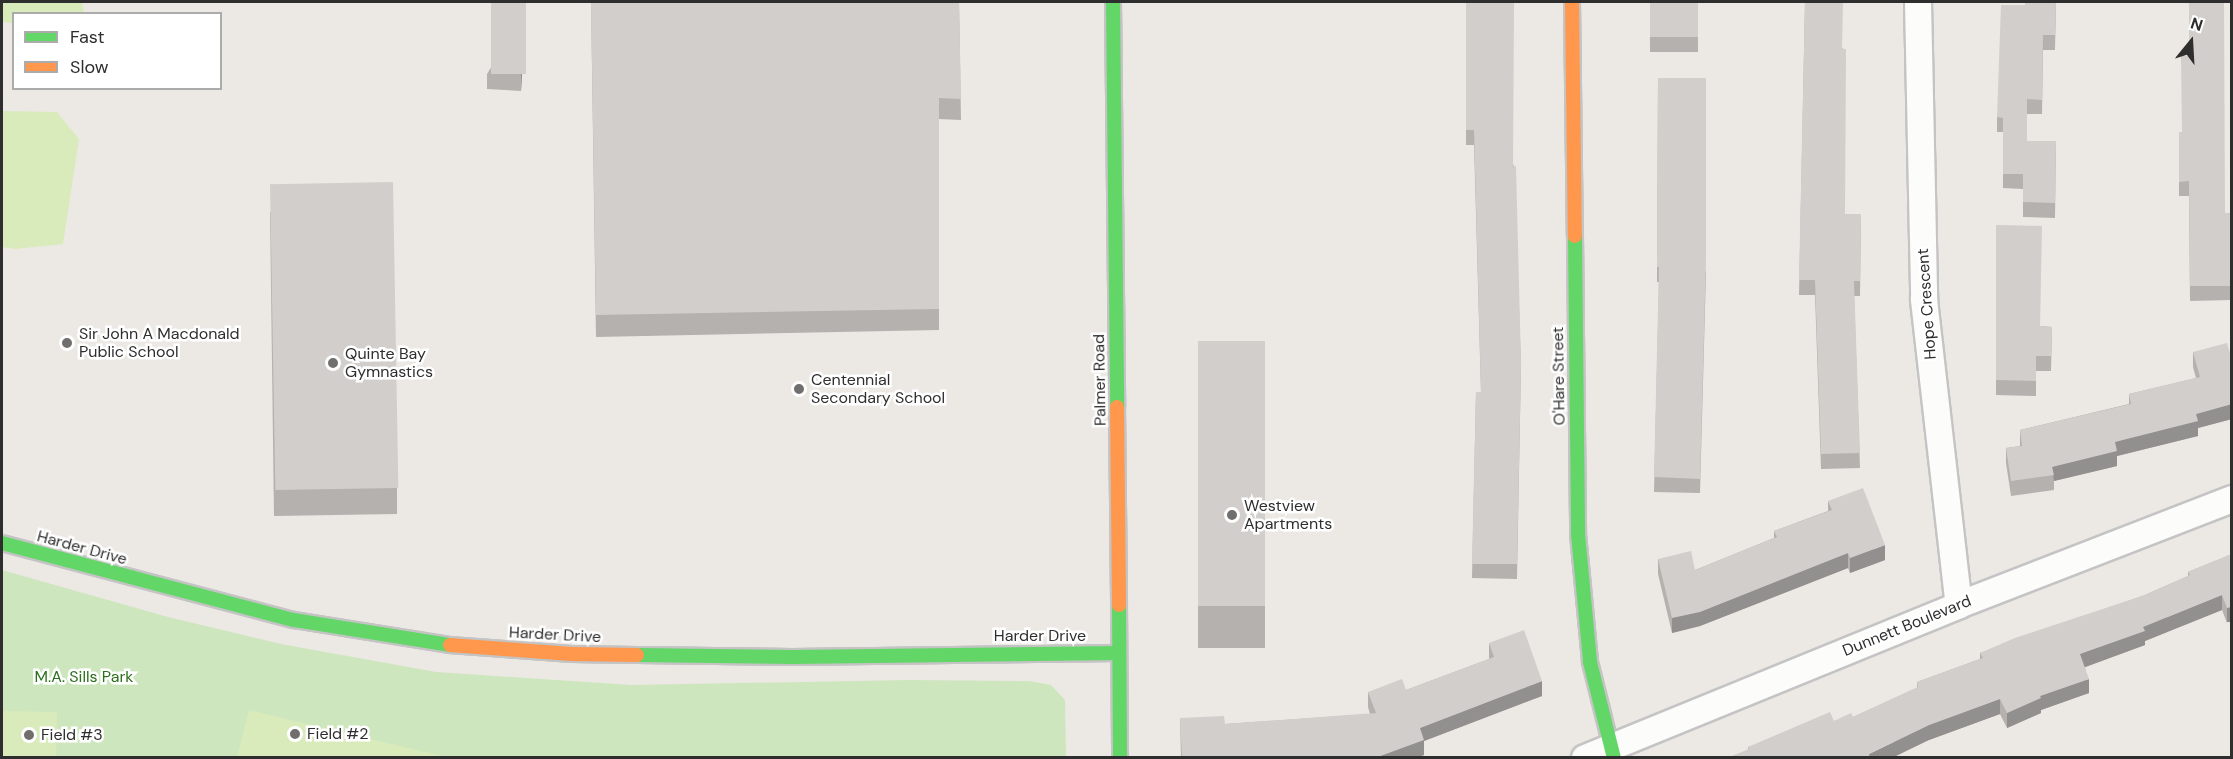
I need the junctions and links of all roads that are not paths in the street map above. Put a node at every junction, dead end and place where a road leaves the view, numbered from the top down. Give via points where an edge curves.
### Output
1 (1113, 2) edge
2 (1572, 2) edge
3 (1918, 2) edge
4 (2232, 499) edge
5 (2, 543) edge
6 (1959, 604) junction
7 (1119, 652) junction
8 (1612, 752) edge
9 (1120, 758) edge
10 (1585, 758) edge

1 - 7 street, Palmer Road
2 - 8 street, O'Hare Street via 1578,534 1590,662
3 - 6 street, Hope Crescent via 1924,300
4 - 6 street, Dunnett Boulevard
5 - 7 street, Harder Drive via 294,620 437,645 572,654 793,657
6 - 8 street, Dunnett Boulevard
7 - 9 street, Palmer Road
8 - 10 street, Dunnett Boulevard

